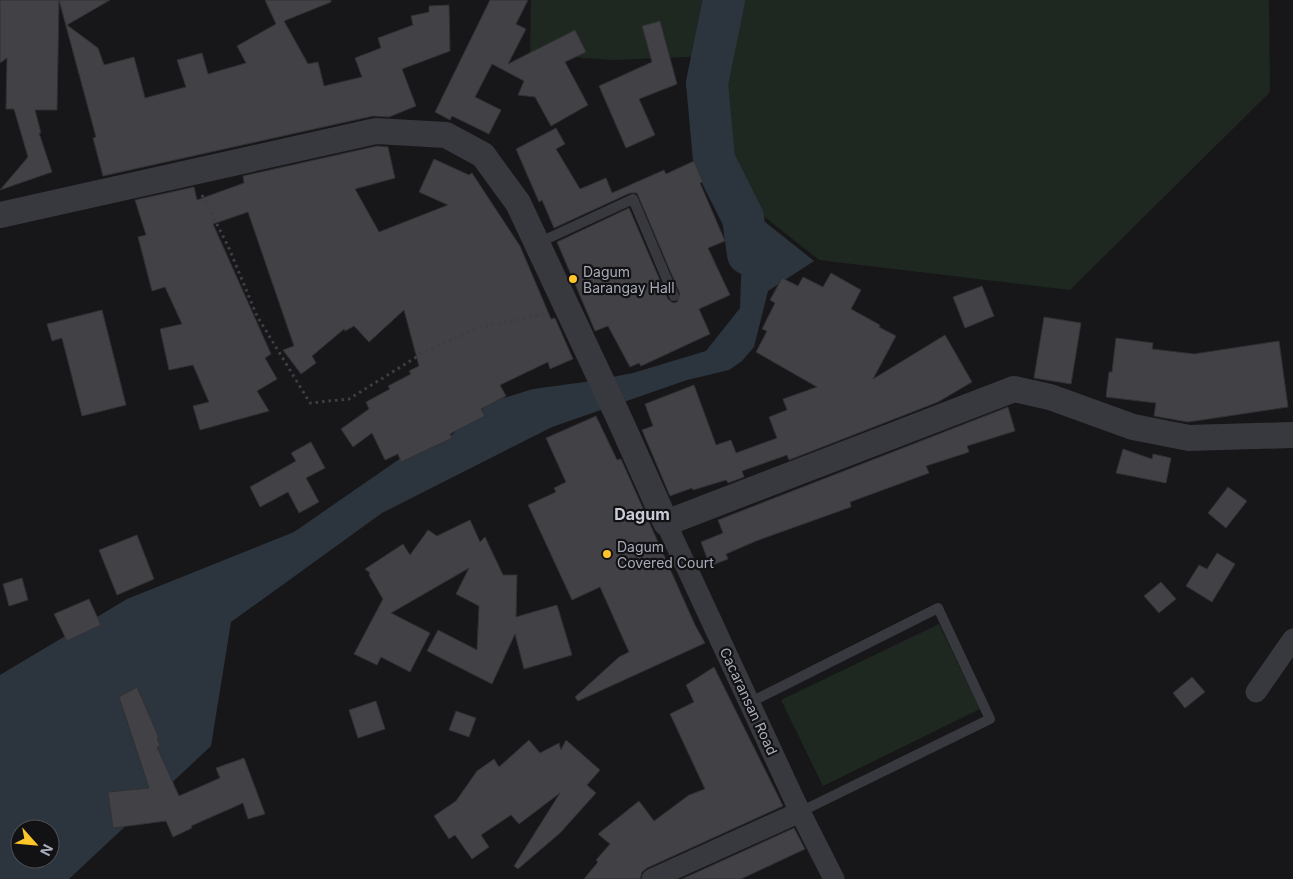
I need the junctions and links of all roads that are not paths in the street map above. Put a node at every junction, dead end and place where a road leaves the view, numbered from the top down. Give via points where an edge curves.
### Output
1 (0, 214) edge
2 (538, 243) junction
3 (674, 296) dead end
4 (1293, 435) edge
5 (666, 523) junction
6 (1293, 639) edge
7 (1256, 692) dead end
8 (749, 703) junction
9 (800, 812) junction
10 (652, 879) edge
11 (834, 879) edge

1 - 2 street via 376,131 446,135 483,155 518,203
2 - 3 lane via 634,199
2 - 5 street
4 - 5 street via 1189,438 1132,427 1050,397 1014,389
5 - 8 street, Cacaransan Road
6 - 7 street
8 - 9 street, Cacaransan Road
8 - 9 lane via 938,608 990,719
9 - 10 street
9 - 11 street, Cacaransan Road

